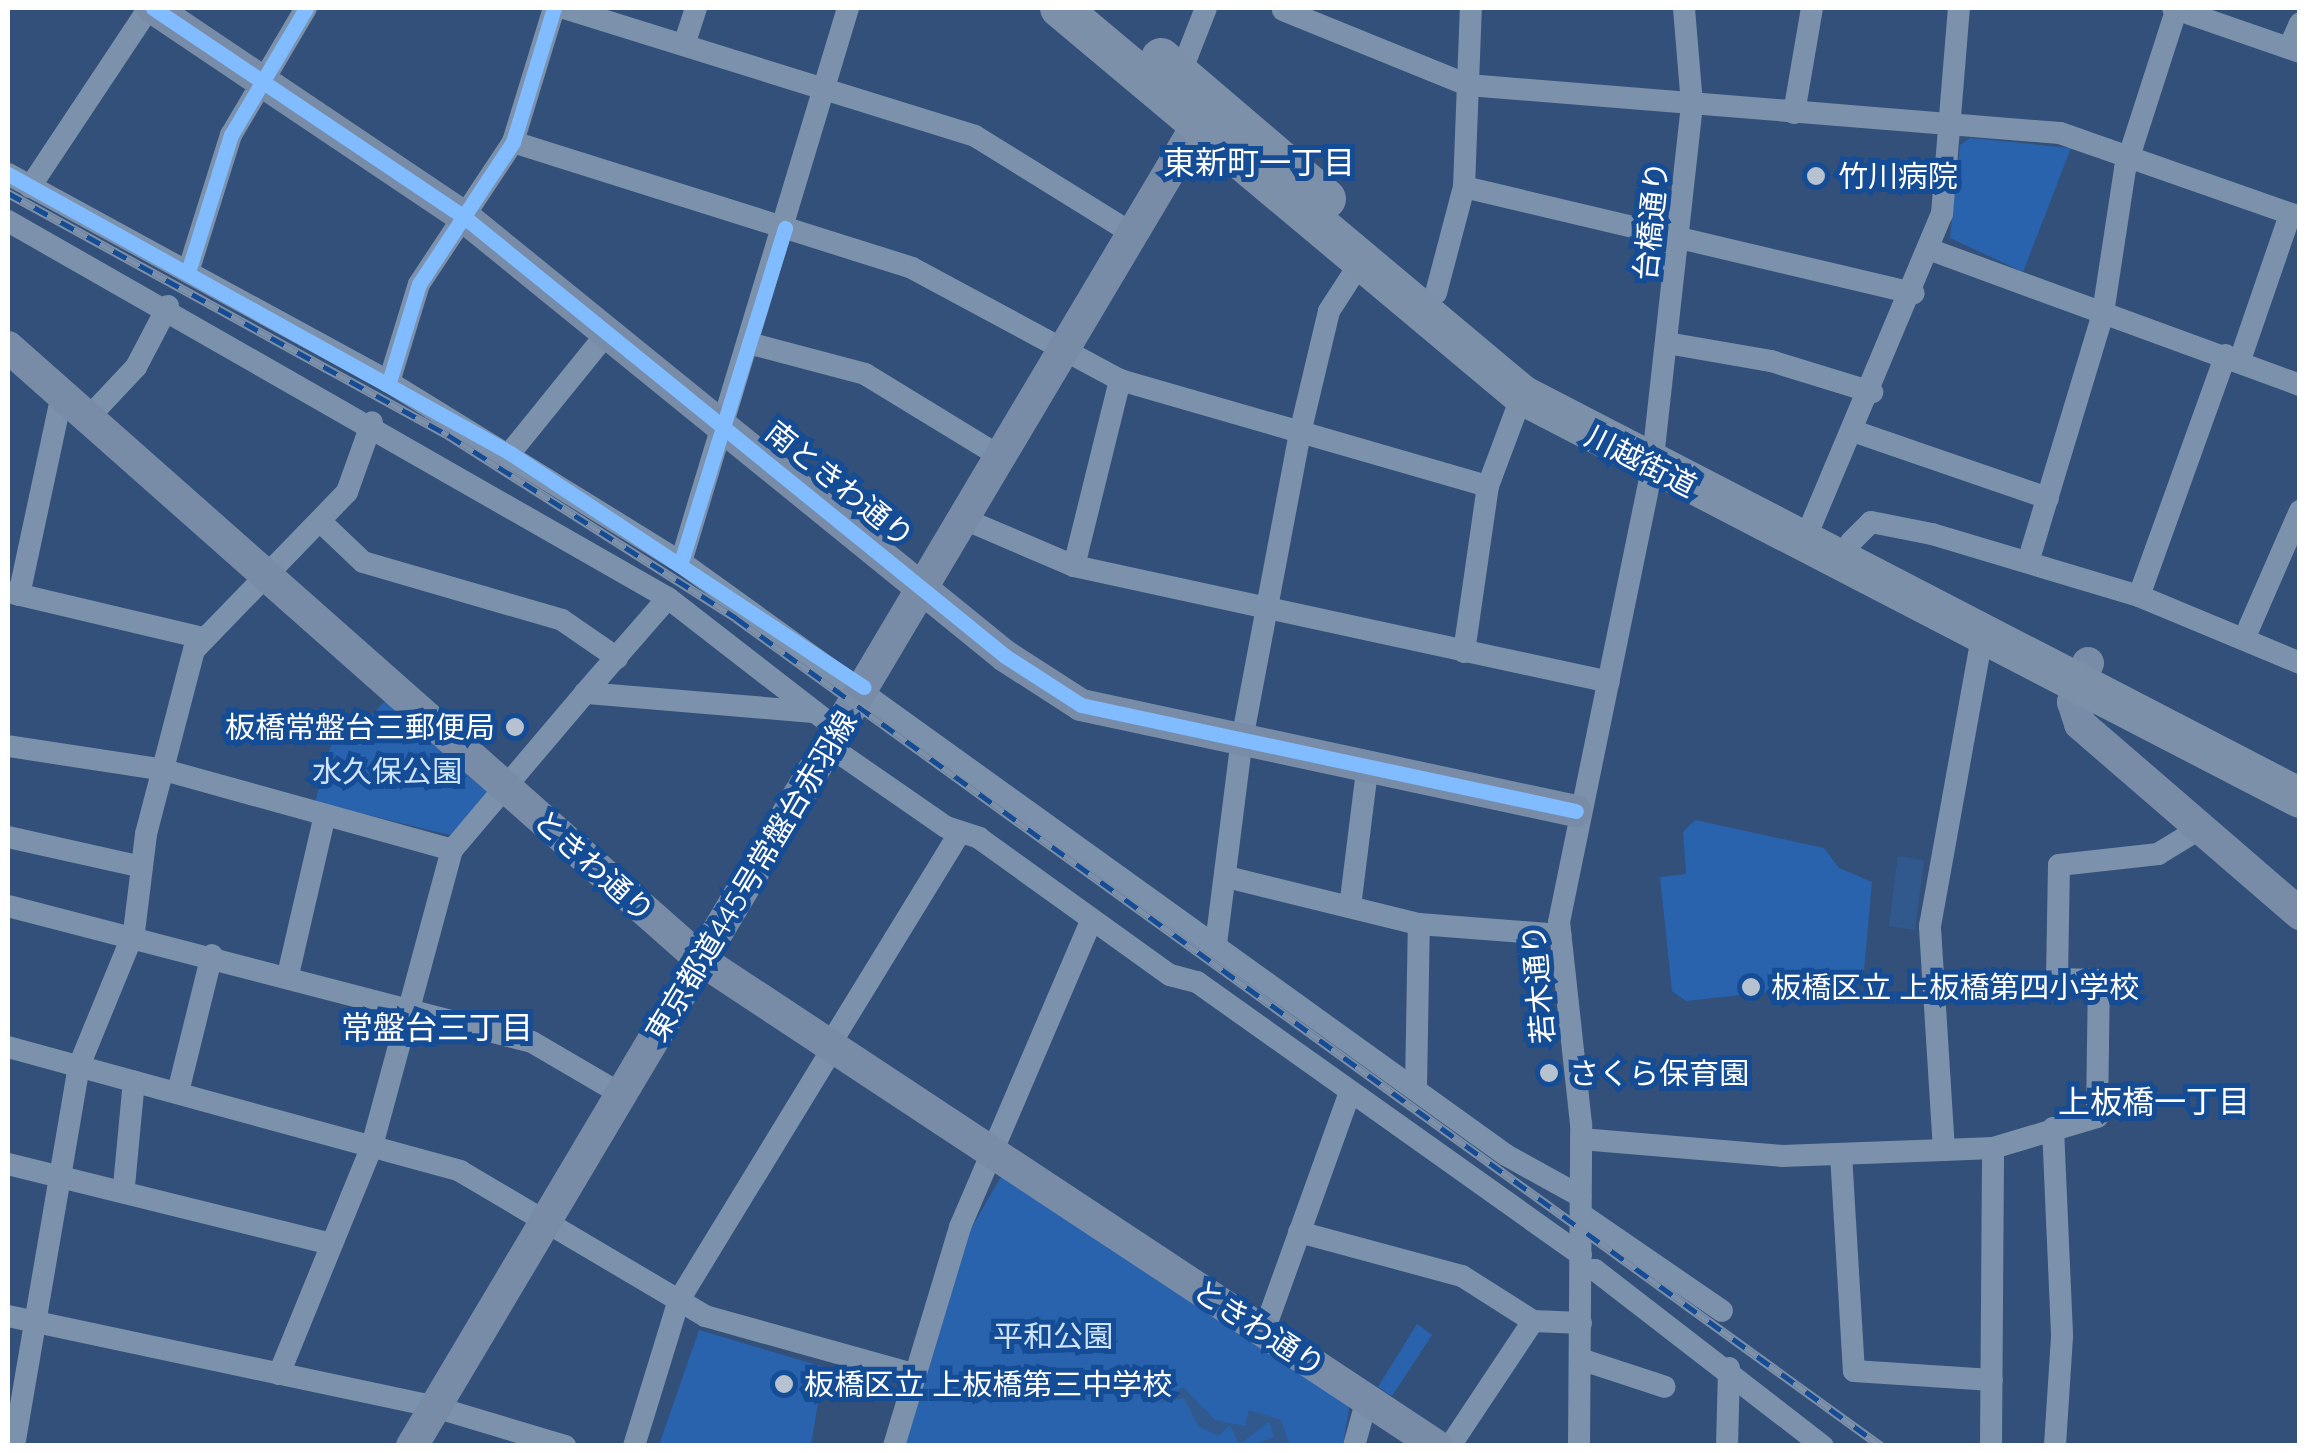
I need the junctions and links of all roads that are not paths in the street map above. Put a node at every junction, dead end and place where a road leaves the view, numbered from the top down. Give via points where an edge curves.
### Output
1 (151, 8) edge
2 (306, 8) edge
3 (554, 8) edge
4 (564, 8) edge
5 (696, 8) edge
6 (848, 8) edge
7 (1060, 8) edge
8 (1100, 8) edge
9 (1206, 8) edge
10 (1471, 8) edge
11 (1684, 8) edge
12 (1812, 8) edge
13 (1960, 8) edge
14 (2176, 8) edge
15 (1283, 10) edge
16 (2300, 23) edge
17 (684, 45) junction
18 (2294, 50) edge
19 (264, 81) junction
20 (1468, 85) junction
21 (829, 89) junction
22 (1189, 100) junction
23 (1692, 104) junction
24 (1794, 113) junction
25 (1954, 125) junction
26 (513, 142) junction
27 (2129, 158) junction
28 (8, 174) edge
29 (30, 186) junction
30 (1464, 188) junction
31 (463, 216) junction
32 (2295, 216) edge
33 (8, 221) edge
34 (785, 228) junction
35 (1133, 234) junction
36 (1680, 239) junction
37 (1931, 250) junction
38 (1360, 262) junction
39 (188, 272) junction
40 (1436, 293) junction
41 (1914, 293) junction
42 (168, 306) junction
43 (2102, 313) junction
44 (608, 332) junction
45 (748, 342) junction
46 (1667, 343) junction
47 (8, 346) edge
48 (1061, 356) junction
49 (2233, 358) junction
50 (1120, 380) junction
51 (389, 382) junction
52 (2300, 385) edge
53 (1872, 392) junction
54 (62, 395) junction
55 (1522, 395) junction
56 (88, 418) junction
57 (372, 422) junction
58 (722, 424) junction
59 (1856, 432) junction
60 (1300, 433) junction
61 (510, 454) junction
62 (1654, 454) junction
63 (1001, 457) junction
64 (1488, 486) junction
65 (2048, 498) junction
66 (2300, 511) edge
67 (964, 519) junction
68 (322, 522) junction
69 (1809, 534) junction
70 (2294, 540) edge
71 (1852, 542) junction
72 (682, 562) junction
73 (2028, 562) junction
74 (1074, 566) junction
75 (270, 578) junction
76 (923, 587) junction
77 (13, 594) edge
78 (2139, 596) junction
79 (668, 598) junction
80 (1266, 614) junction
81 (1982, 636) junction
82 (202, 638) junction
83 (2244, 638) junction
84 (1464, 652) junction
85 (617, 658) junction
86 (2300, 663) edge
87 (2083, 673) junction
88 (1609, 682) junction
89 (863, 687) junction
90 (585, 694) junction
91 (826, 729) junction
92 (1241, 745) junction
93 (8, 746) edge
94 (2300, 768) edge
95 (164, 770) junction
96 (1368, 770) junction
97 (503, 785) junction
98 (2300, 798) edge
99 (1576, 811) junction
100 (325, 815) junction
101 (2199, 829) junction
102 (960, 832) junction
103 (8, 837) edge
104 (452, 850) junction
105 (142, 867) junction
106 (1227, 877) junction
107 (8, 906) edge
108 (1350, 907) junction
109 (2300, 914) edge
110 (1091, 921) junction
111 (1420, 924) junction
112 (134, 932) junction
113 (1561, 935) junction
114 (1216, 944) junction
115 (212, 954) junction
116 (701, 960) junction
117 (288, 975) junction
118 (408, 1008) junction
119 (8, 1047) edge
120 (831, 1047) junction
121 (80, 1066) junction
122 (134, 1081) junction
123 (1416, 1088) junction
124 (178, 1092) junction
125 (1350, 1092) junction
126 (620, 1094) junction
127 (2053, 1128) junction
128 (1581, 1139) junction
129 (372, 1146) junction
130 (1993, 1148) junction
131 (1944, 1150) junction
132 (993, 1152) junction
133 (1841, 1154) junction
134 (8, 1164) edge
135 (61, 1174) junction
136 (124, 1186) junction
137 (1581, 1205) junction
138 (546, 1222) junction
139 (1300, 1232) junction
140 (331, 1244) junction
141 (1581, 1262) junction
142 (680, 1300) junction
143 (1722, 1311) dead end
144 (8, 1316) edge
145 (36, 1321) junction
146 (1533, 1321) junction
147 (1581, 1323) junction
148 (1264, 1331) junction
149 (1580, 1359) junction
150 (1728, 1368) junction
151 (279, 1374) junction
152 (916, 1376) junction
153 (1992, 1380) junction
154 (1665, 1386) dead end
155 (1368, 1399) junction
156 (435, 1407) junction
157 (14, 1446) edge
158 (412, 1446) edge
159 (565, 1446) edge
160 (634, 1446) edge
161 (894, 1446) edge
162 (1354, 1446) edge
163 (1438, 1446) edge
164 (1450, 1446) edge
165 (1579, 1446) edge
166 (1728, 1446) edge
167 (1823, 1446) edge
168 (1991, 1446) edge
169 (2055, 1446) edge

1 - 19 street, 南ときわ通り
1 - 29 street
2 - 19 street
3 - 26 street
4 - 17 street
5 - 17 street
6 - 21 street
7 - 22 highway, 川越街道
8 - 22 highway, 川越街道
9 - 22 street
10 - 20 street
11 - 23 street, 台橋通り
12 - 24 street
13 - 25 street
14 - 18 street
14 - 27 street
15 - 20 street
16 - 18 street
17 - 21 street
19 - 31 street, 南ときわ通り
19 - 39 street via 231,135
20 - 23 street
20 - 30 street
21 - 34 street
21 - 35 street via 974,136
22 - 35 street, 東京都道445号常盤台赤羽線
22 - 38 highway, 川越街道
22 - 40 highway, 川越街道
23 - 24 street
23 - 36 street, 台橋通り
24 - 25 street
25 - 27 street via 2060,133
25 - 37 street
26 - 31 street
26 - 34 street
27 - 32 street
27 - 43 street
28 - 29 street
29 - 39 street
30 - 36 street
30 - 40 street
31 - 44 street, 南ときわ通り
31 - 51 street via 420,284
32 - 49 street
33 - 42 street
34 - 45 street
34 - 48 street via 912,268
35 - 48 street, 東京都道445号常盤台赤羽線
36 - 41 street
36 - 46 street, 台橋通り
37 - 41 street
37 - 43 street
38 - 55 highway, 川越街道
38 - 60 street via 1329,311
39 - 51 street
40 - 62 highway, 川越街道
41 - 53 street
42 - 56 street via 136,366
42 - 57 street
43 - 49 street
43 - 65 street
44 - 58 street, 南ときわ通り
44 - 61 street
45 - 58 street
45 - 63 street via 865,374
46 - 53 street via 1771,360
46 - 62 street, 台橋通り
47 - 54 street, ときわ通り
48 - 50 street
48 - 63 street, 東京都道445号常盤台赤羽線
49 - 52 street
49 - 78 street
50 - 60 street
50 - 74 street
51 - 61 street
53 - 59 street
54 - 56 street, ときわ通り
54 - 77 street
55 - 62 highway, 川越街道
55 - 64 street
56 - 75 street, ときわ通り
57 - 68 street via 356,475
57 - 79 street
58 - 72 street
58 - 76 street, 南ときわ通り
59 - 65 street
59 - 69 street
60 - 64 street
60 - 80 street
61 - 72 street
62 - 69 highway, 川越街道
62 - 88 street, 若木通り
63 - 67 street, 東京都道445号常盤台赤羽線
64 - 84 street
65 - 73 street
66 - 70 street
67 - 74 street
67 - 76 street, 東京都道445号常盤台赤羽線
68 - 75 street
68 - 85 street via 363,562 562,620
69 - 71 highway, 川越街道
69 - 81 highway, 川越街道
70 - 83 street
71 - 73 street via 1871,522
71 - 87 highway, 川越街道
72 - 89 street
73 - 78 street
74 - 80 street
75 - 82 street
75 - 97 street, ときわ通り
76 - 89 street, 東京都道445号常盤台赤羽線
76 - 92 street, 南ときわ通り via 1080,705
77 - 82 street
78 - 83 street
79 - 85 street
79 - 91 street
80 - 84 street
80 - 92 street
81 - 87 highway, 川越街道
81 - 131 street via 1930,926
82 - 95 street
83 - 86 street
84 - 88 street
85 - 90 street
87 - 94 highway, 川越街道
87 - 98 highway, 川越街道
87 - 101 street via 2080,724
88 - 99 street, 若木通り
89 - 91 street, 東京都道445号常盤台赤羽線
89 - 114 street
90 - 91 street
90 - 97 street
91 - 102 street
91 - 116 street, 東京都道445号常盤台赤羽線
92 - 96 street, 南ときわ通り
92 - 106 street
93 - 95 street
95 - 100 street
95 - 105 street
96 - 99 street, 南ときわ通り
96 - 108 street
97 - 104 street
97 - 116 street, ときわ通り
99 - 113 street, 若木通り
100 - 104 street
100 - 117 street
101 - 109 street
101 - 127 street via 2158,854 2059,865 2057,979 2099,980 2102,1025 2097,1117
102 - 110 street
102 - 120 street
103 - 105 street
104 - 118 street
105 - 112 street
106 - 108 street
106 - 114 street
107 - 112 street
108 - 111 street
110 - 125 street via 1170,975 1197,982
110 - 132 street
111 - 113 street
111 - 123 street
112 - 115 street
112 - 121 street
113 - 128 street, 若木通り
114 - 123 street
115 - 117 street
115 - 124 street
116 - 120 street, ときわ通り
116 - 126 street, 東京都道445号常盤台赤羽線
117 - 118 street
118 - 126 street via 532,1042
118 - 129 street
119 - 121 street
120 - 132 street, ときわ通り
120 - 142 street
121 - 122 street
121 - 135 street
122 - 124 street
122 - 136 street
123 - 137 street
124 - 129 street
125 - 139 street
125 - 141 street
126 - 138 street, 東京都道445号常盤台赤羽線
127 - 130 street
127 - 169 street via 2062,1337
128 - 133 street
128 - 137 street, 若木通り
129 - 138 street via 460,1171
129 - 140 street
130 - 131 street
130 - 153 street
131 - 133 street
132 - 148 street, ときわ通り
132 - 152 street
133 - 153 street via 1854,1371
134 - 135 street
135 - 136 street
135 - 145 street
136 - 140 street
137 - 141 street, 若木通り
137 - 143 street
138 - 142 street
138 - 156 street, 東京都道445号常盤台赤羽線
139 - 146 street via 1462,1276
139 - 148 street
140 - 151 street
141 - 147 street, 若木通り
141 - 150 street
142 - 152 street
142 - 160 street
144 - 145 street
145 - 151 street
145 - 157 street
146 - 147 street
146 - 164 street
147 - 149 street, 若木通り
148 - 155 street, ときわ通り
149 - 154 street
149 - 165 street, 若木通り
150 - 166 street
150 - 167 street
151 - 156 street
152 - 161 street
153 - 168 street
155 - 162 street
155 - 163 street, ときわ通り
156 - 158 street, 東京都道445号常盤台赤羽線
156 - 159 street

